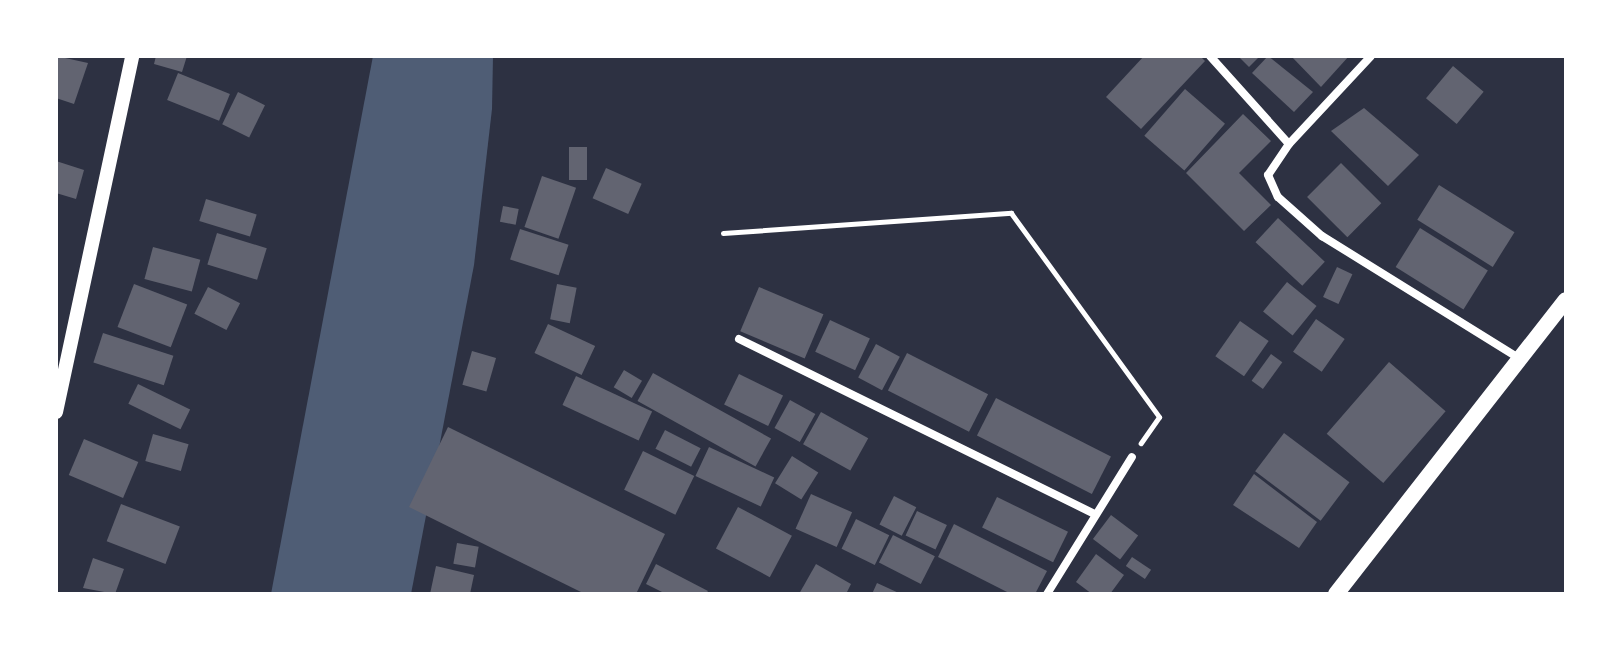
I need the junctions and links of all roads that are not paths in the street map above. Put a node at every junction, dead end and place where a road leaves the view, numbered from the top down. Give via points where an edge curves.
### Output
1 (132, 56) edge
2 (1210, 56) edge
3 (1371, 56) edge
4 (1289, 144) junction
5 (1566, 300) edge
6 (739, 339) dead end
7 (1520, 359) junction
8 (56, 412) edge
9 (1132, 457) road end
10 (1094, 514) junction
11 (1047, 594) edge
12 (1336, 594) edge

1 - 8 street
2 - 4 street
3 - 4 street
4 - 7 street via 1268,175 1278,197 1322,236
5 - 7 main road
6 - 10 street
7 - 12 main road
9 - 10 street
10 - 11 street

